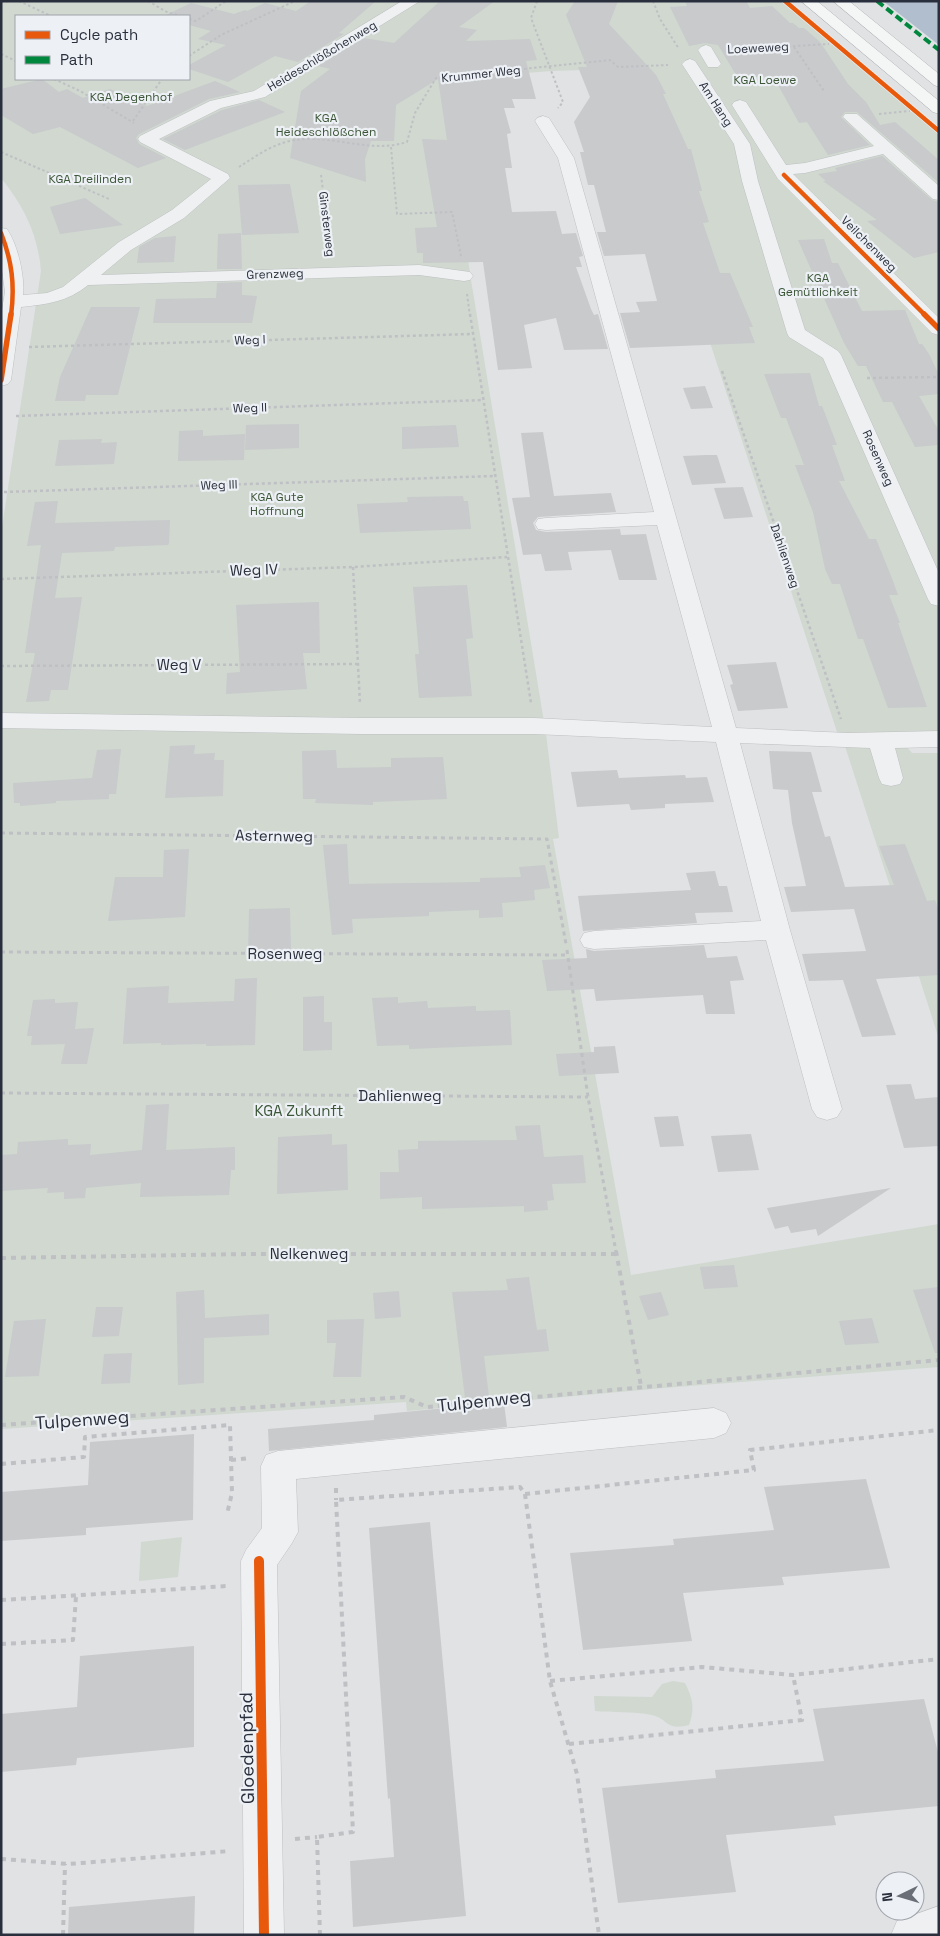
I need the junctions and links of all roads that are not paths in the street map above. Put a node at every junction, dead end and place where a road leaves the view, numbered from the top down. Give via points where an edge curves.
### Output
1 (413, 1) edge
2 (808, 1) edge
3 (840, 1) edge
4 (723, 79) dead end
5 (939, 82) edge
6 (732, 94) dead end
7 (939, 109) edge
8 (851, 117) road end
9 (543, 121) road end
10 (886, 148) junction
11 (782, 172) junction
12 (939, 195) edge
13 (1, 233) edge
14 (464, 276) road end
15 (85, 279) junction
16 (14, 302) junction
17 (939, 329) edge
18 (796, 333) joint
19 (2, 376) edge
20 (666, 518) junction
21 (546, 524) dead end
22 (939, 599) edge
23 (1, 720) edge
24 (726, 735) junction
25 (939, 739) edge
26 (881, 742) junction
27 (891, 778) dead end
28 (776, 930) junction
29 (594, 940) dead end
30 (827, 1109) dead end
31 (714, 1423) dead end
32 (939, 1926) edge
33 (264, 1935) edge
34 (911, 1935) edge

1 - 15 street, Heideschlößchenweg via 259,94 216,104 146,139 222,178 178,214 125,246
2 - 7 highway
3 - 5 highway
4 - 18 street, Am Hang via 709,57 690,64 742,144
6 - 11 street, Veilchenweg
8 - 10 street
9 - 20 street via 566,158
10 - 11 street
10 - 12 street
11 - 17 street, Veilchenweg
13 - 16 street via 13,273
14 - 15 street, Grenzweg via 419,270
15 - 16 street via 69,291 50,298
16 - 19 street
18 - 22 street, Rosenweg via 831,355
20 - 21 street
20 - 24 street
23 - 24 street via 534,726
24 - 26 street
24 - 28 street
25 - 26 street
26 - 27 street
28 - 29 street
28 - 30 street
31 - 33 street, Gloedenpfad via 278,1466 280,1532 259,1561
32 - 34 street

